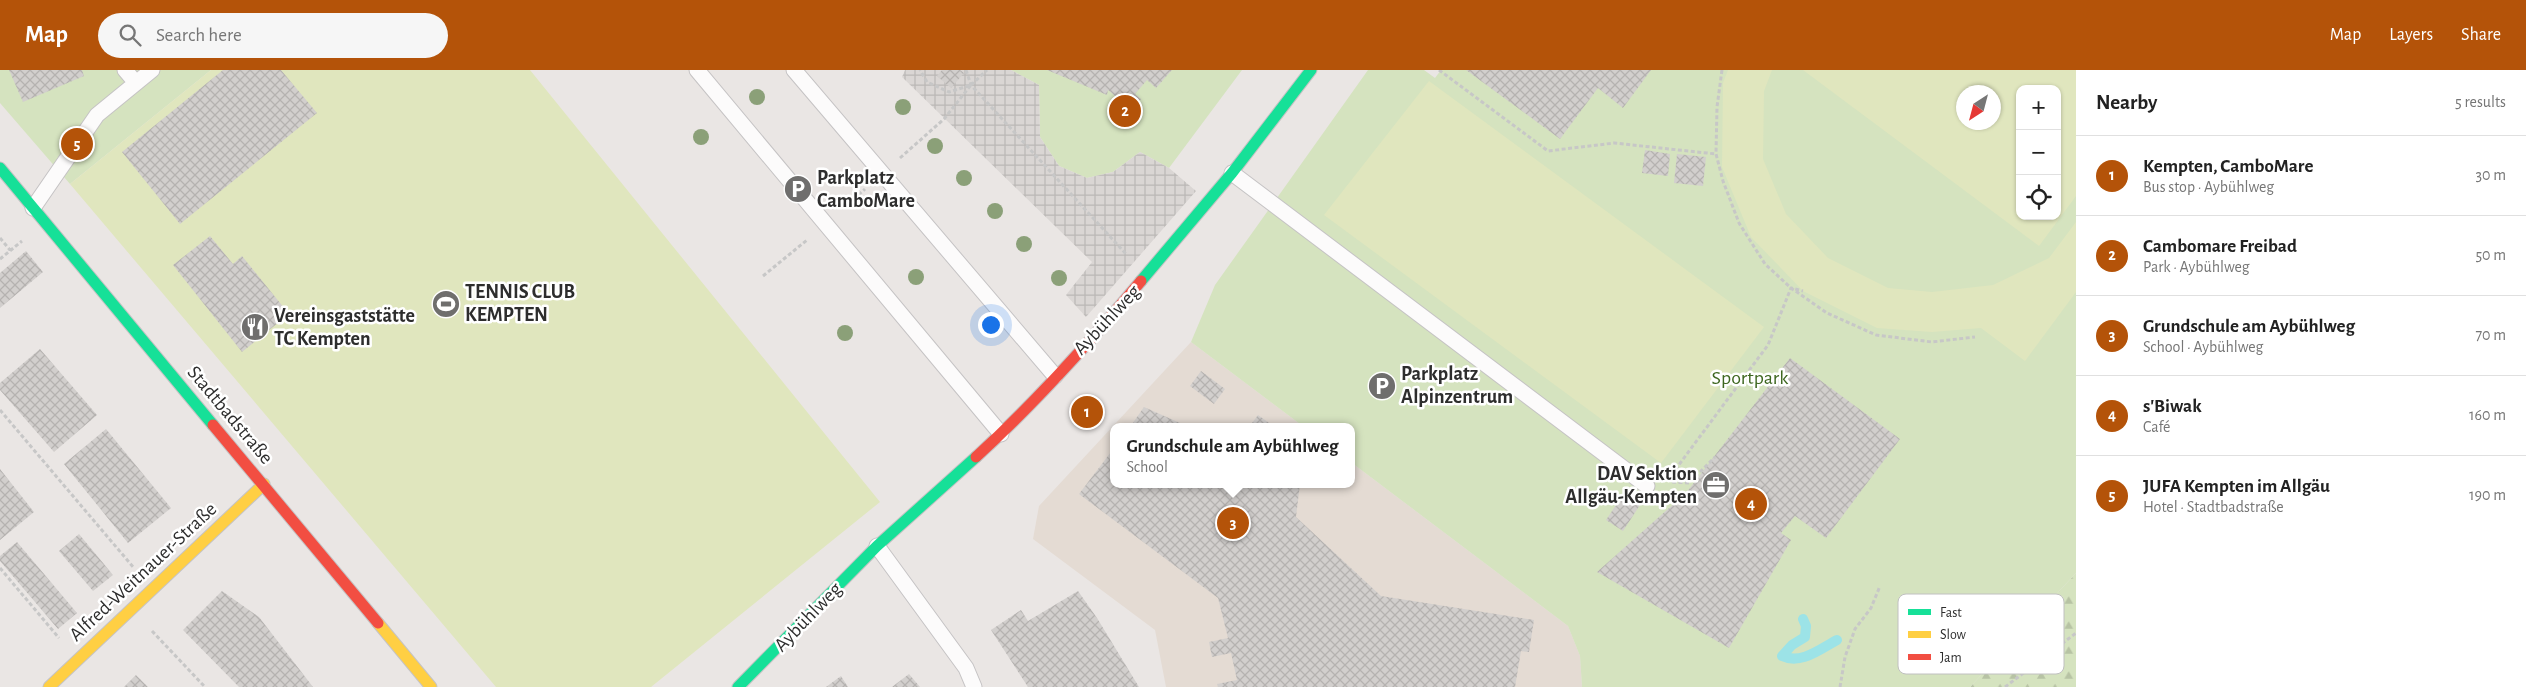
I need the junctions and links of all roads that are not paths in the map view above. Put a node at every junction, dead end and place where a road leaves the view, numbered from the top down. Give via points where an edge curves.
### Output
1 (124, 70) edge
2 (152, 70) edge
3 (697, 70) edge
4 (794, 70) edge
5 (1311, 70) edge
6 (136, 83) junction
7 (0, 168) edge
8 (1232, 173) junction
9 (33, 208) junction
10 (1055, 376) junction
11 (1001, 434) junction
12 (264, 484) junction
13 (1648, 486) road end
14 (877, 546) junction
15 (49, 687) edge
16 (431, 687) edge
17 (738, 687) edge
18 (974, 687) edge

1 - 6 lane
2 - 6 lane
3 - 11 lane
4 - 10 lane
5 - 8 street, Aybühlweg
6 - 9 lane via 96,115
7 - 9 street, Stadtbadstraße
8 - 10 street, Aybühlweg via 1148,275
8 - 13 lane
9 - 12 street, Stadtbadstraße
10 - 11 street, Aybühlweg
11 - 14 street, Aybühlweg
12 - 15 street, Alfred-Weitnauer-Straße
12 - 16 street, Stadtbadstraße
14 - 17 street, Aybühlweg
14 - 18 lane via 966,668

